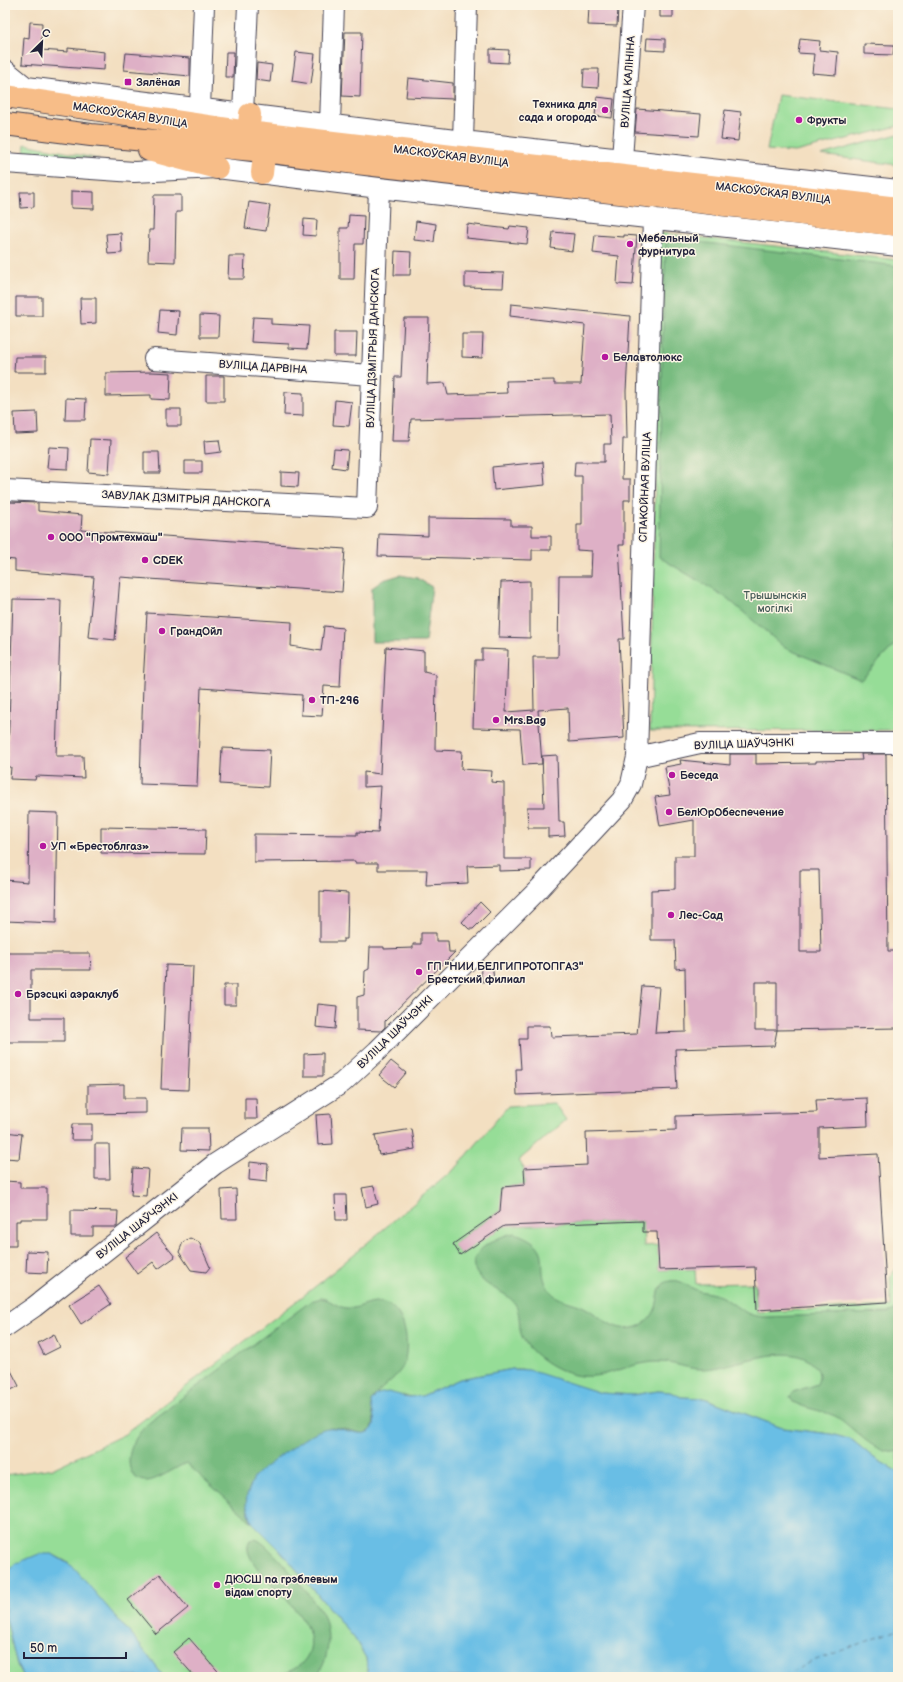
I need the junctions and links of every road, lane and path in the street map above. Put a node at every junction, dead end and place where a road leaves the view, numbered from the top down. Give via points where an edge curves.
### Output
1 (204, 5) edge
2 (248, 5) edge
3 (334, 5) edge
4 (467, 5) edge
5 (633, 5) edge
6 (5, 70) edge
7 (5, 87) edge
8 (26, 87) junction
9 (5, 96) edge
10 (200, 108) junction
11 (5, 124) edge
12 (330, 124) junction
13 (253, 132) junction
14 (91, 135) junction
15 (463, 141) junction
16 (622, 159) junction
17 (5, 163) edge
18 (217, 168) junction
19 (262, 173) junction
20 (379, 188) junction
21 (898, 190) edge
22 (898, 208) edge
23 (653, 218) junction
24 (898, 225) edge
25 (898, 246) edge
26 (154, 359) dead end
27 (371, 376) junction
28 (5, 490) edge
29 (367, 508) joint
30 (898, 743) edge
31 (637, 757) junction
32 (5, 1327) edge

1 - 10 street
2 - 13 street
3 - 12 street
4 - 15 street
5 - 16 street, ВУЛІЦА КАЛІНІНА
6 - 8 street
7 - 8 street, МАСКОЎСКАЯ ВУЛІЦА
8 - 10 street, МАСКОЎСКАЯ ВУЛІЦА
9 - 13 main road, МАСКОЎСКАЯ ВУЛІЦА
10 - 13 street, МАСКОЎСКАЯ ВУЛІЦА
11 - 14 main road, МАСКОЎСКАЯ ВУЛІЦА
12 - 13 street, МАСКОЎСКАЯ ВУЛІЦА
12 - 15 street, МАСКОЎСКАЯ ВУЛІЦА
13 - 14 main road, МАСКОЎСКАЯ ВУЛІЦА
13 - 19 main road
13 - 22 main road, МАСКОЎСКАЯ ВУЛІЦА
13 - 24 main road, МАСКОЎСКАЯ ВУЛІЦА via 348,162
14 - 18 main road
15 - 16 street, МАСКОЎСКАЯ ВУЛІЦА
16 - 21 street, МАСКОЎСКАЯ ВУЛІЦА
17 - 18 street via 134,172
18 - 19 street
19 - 20 street
20 - 23 street
20 - 27 street, ВУЛІЦА ДЗМІТРЫЯ ДАНСКОГА
23 - 25 street
23 - 31 street, СПАКОЙНАЯ ВУЛІЦА
26 - 27 street, ВУЛІЦА ДАРВІНА
27 - 29 street, ВУЛІЦА ДЗМІТРЫЯ ДАНСКОГА
28 - 29 street, ЗАВУЛАК ДЗМІТРЫЯ ДАНСКОГА
30 - 31 street, ВУЛІЦА ШАЎЧЭНКІ via 700,743
31 - 32 street, ВУЛІЦА ШАЎЧЭНКІ via 631,784 610,815 458,971 347,1078 215,1164

